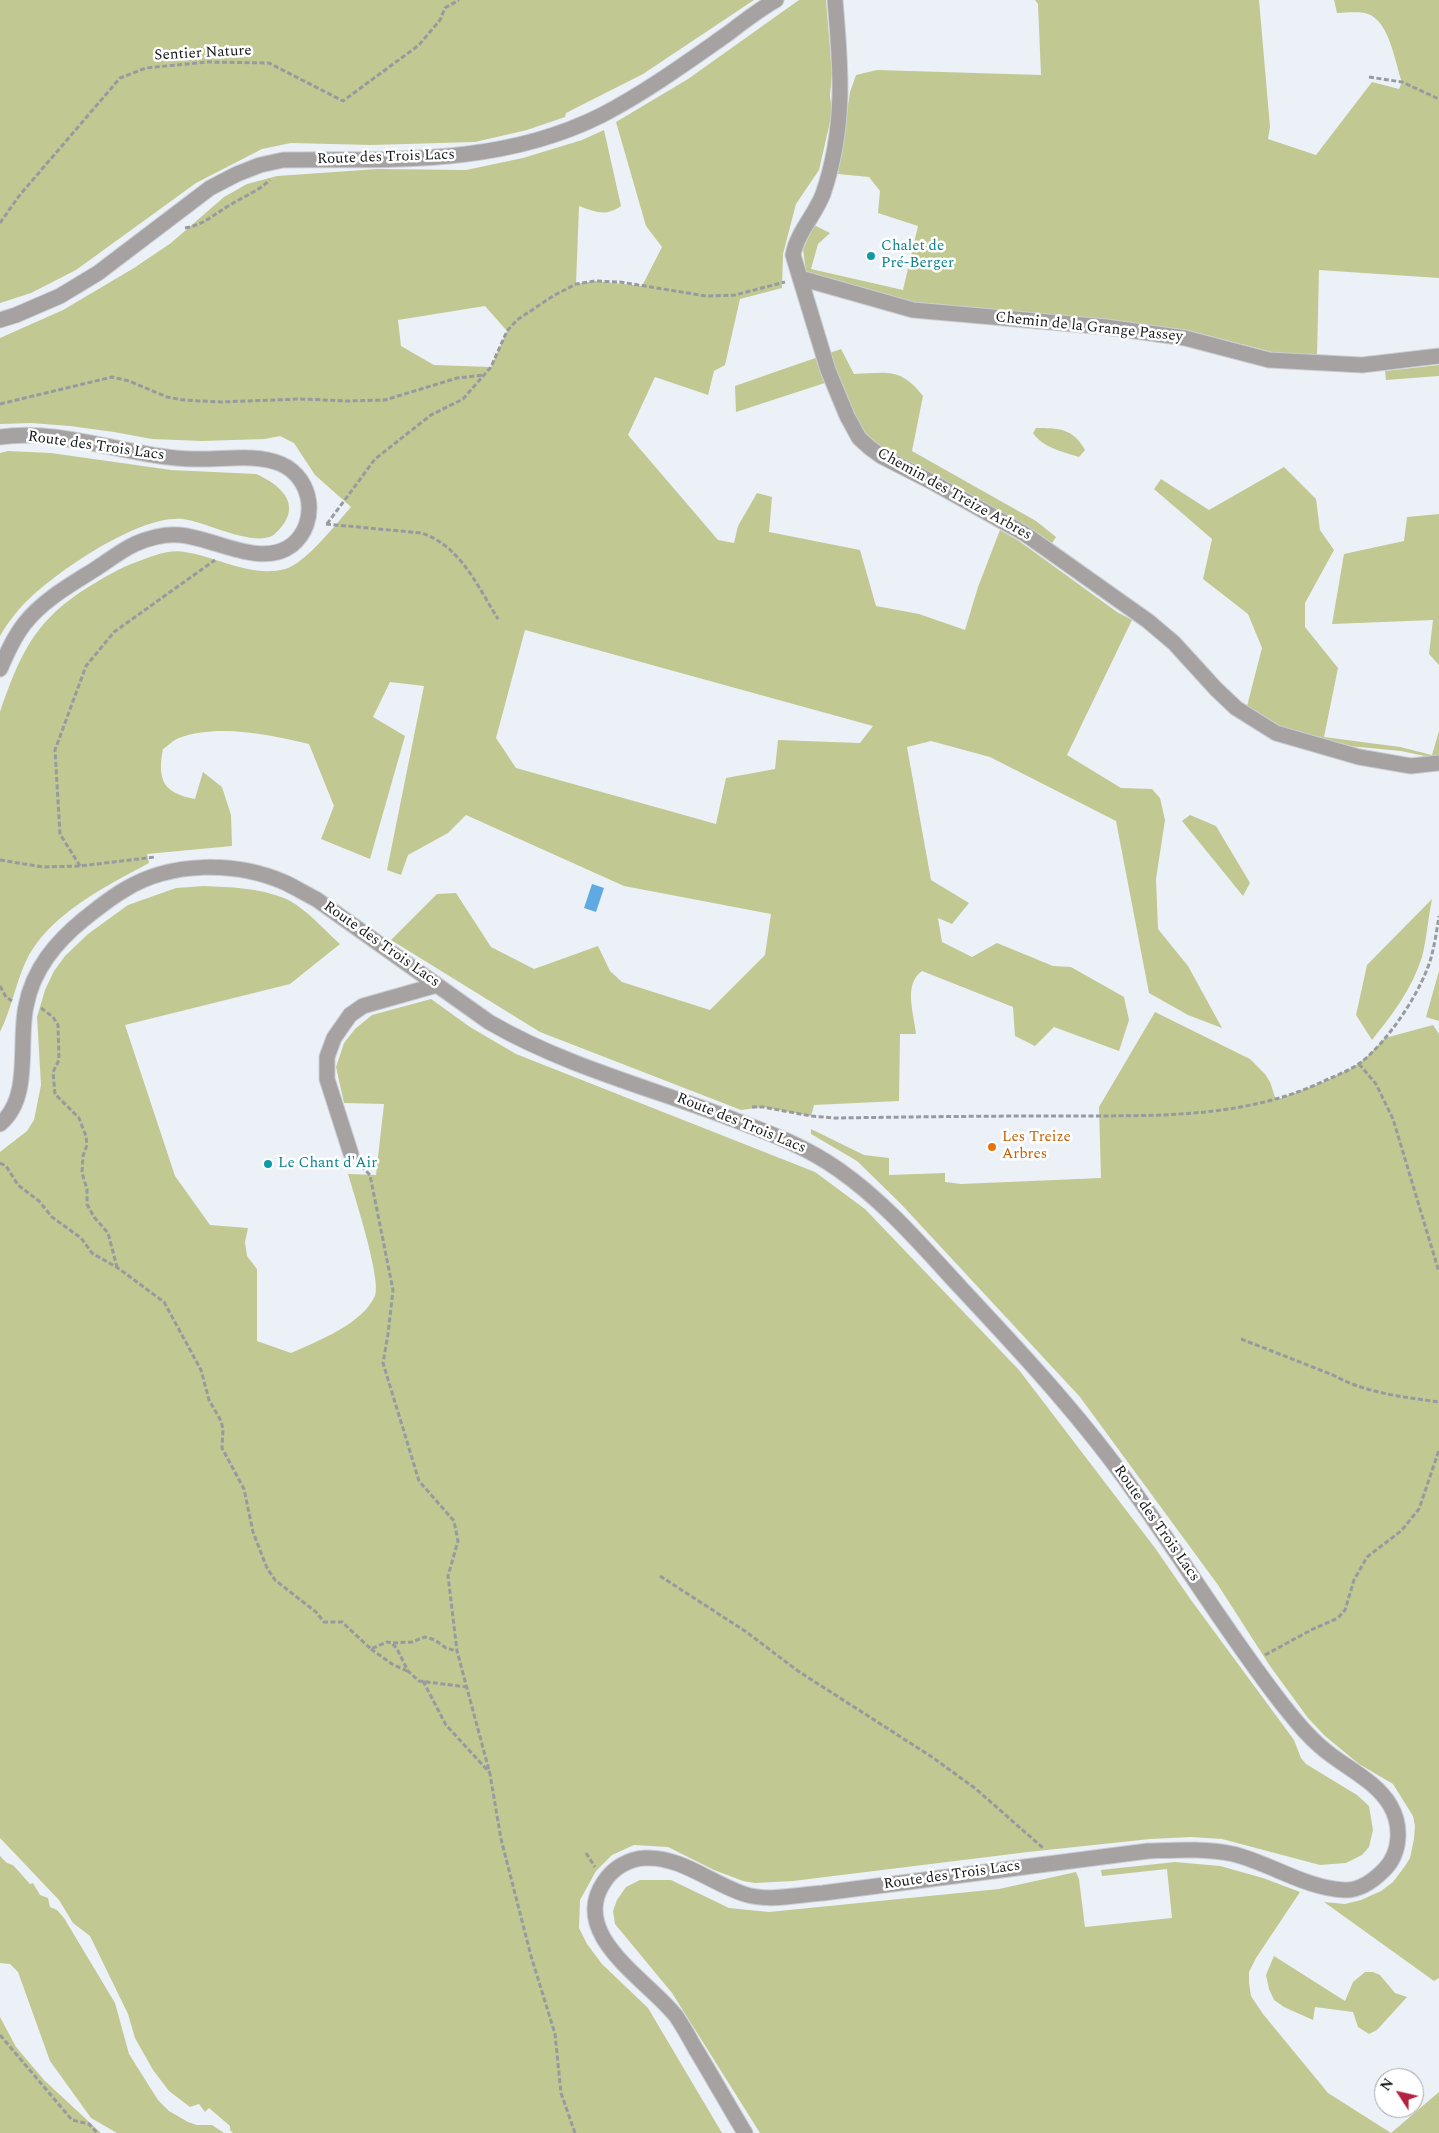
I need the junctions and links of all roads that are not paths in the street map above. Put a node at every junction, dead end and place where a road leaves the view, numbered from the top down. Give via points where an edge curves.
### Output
1 (776, 0) edge
2 (835, 0) edge
3 (800, 278) junction
4 (0, 320) edge
5 (1439, 356) edge
6 (0, 437) edge
7 (0, 669) edge
8 (1439, 763) edge
9 (437, 985) junction
10 (0, 1124) edge
11 (351, 1154) road end
12 (745, 2133) edge

1 - 4 street, Route des Trois Lacs via 673,72 576,128 486,153 454,157 283,160 237,174 210,188 98,273 60,296
2 - 3 street, Chemin des Treize Arbres via 841,73 836,136 822,195 795,246 793,255
3 - 5 street, Chemin de la Grange Passey via 914,310 1106,327 1185,338 1269,360 1362,365
3 - 8 street, Chemin des Treize Arbres via 828,370 847,416 870,448 1025,534 1148,621 1174,643 1236,708 1276,734 1394,763 1411,766
6 - 7 street, Route des Trois Lacs via 46,437 193,460 268,460 288,468 302,482 308,497 309,520 303,533 276,553 259,554 179,534 160,536 134,545 44,604 25,623
9 - 10 street, Route des Trois Lacs via 316,899 286,883 248,872 208,867 187,868 154,877 125,889 94,911 63,937 45,958 26,1005 20,1087 14,1109
9 - 11 street via 364,1006 350,1016 334,1038 328,1057 327,1078
9 - 12 street, Route des Trois Lacs via 489,1022 533,1045 780,1136 823,1160 861,1187 912,1235 1053,1386 1123,1476 1252,1662 1311,1738 1382,1793 1390,1804 1399,1831 1394,1854 1382,1872 1358,1888 1344,1890 1312,1883 1243,1857 1192,1850 1148,1851 822,1894 772,1897 745,1894 666,1860 646,1858 626,1862 616,1868 597,1894 596,1923 610,1949 676,2016

